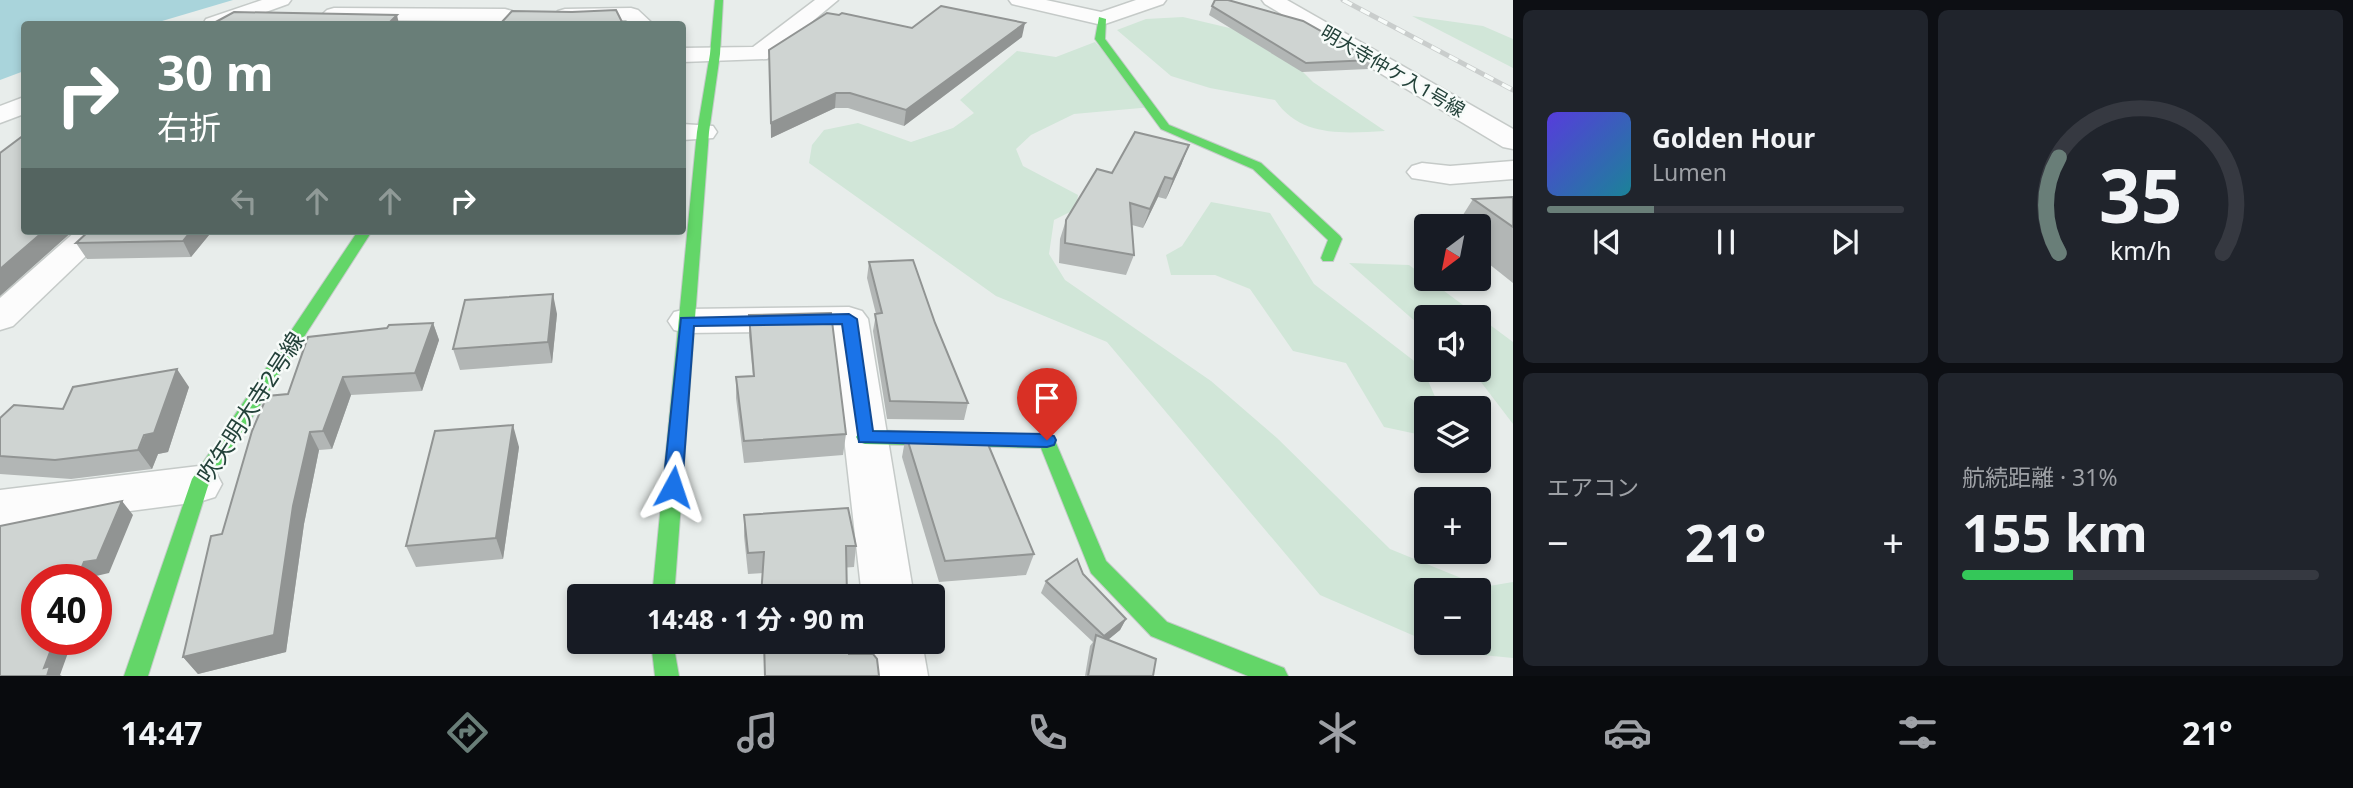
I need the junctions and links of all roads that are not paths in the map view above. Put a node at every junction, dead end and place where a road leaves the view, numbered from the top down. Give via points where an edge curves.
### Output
1 (281, 0) edge
2 (719, 0) edge
3 (828, 0) edge
4 (1019, 0) edge
5 (1156, 0) edge
6 (1272, 0) edge
7 (637, 19) edge
8 (1102, 19) junction
9 (502, 20) edge
10 (222, 21) edge
11 (326, 21) edge
12 (715, 54) junction
13 (686, 55) edge
14 (21, 106) edge
15 (0, 115) edge
16 (693, 132) edge
17 (0, 134) edge
18 (21, 134) edge
19 (1513, 141) edge
20 (1513, 170) edge
21 (1422, 172) dead end
22 (92, 235) edge
23 (362, 235) edge
24 (1328, 258) dead end
25 (0, 318) edge
26 (687, 321) junction
27 (865, 437) junction
28 (199, 484) junction
29 (0, 509) edge
30 (664, 584) edge
31 (886, 584) edge
32 (664, 654) edge
33 (897, 654) edge
34 (136, 676) edge
35 (667, 676) edge
36 (900, 676) edge
37 (1276, 676) edge

1 - 10 street
2 - 12 street
3 - 12 street via 759,54
4 - 8 street
5 - 8 street
6 - 19 street, 明大寺仲ケ入1号線
7 - 9 street via 537,15
8 - 24 street via 1100,39 1165,127 1257,166 1335,239
9 - 11 street via 334,14
12 - 13 street
12 - 16 street
14 - 15 street
16 - 26 street
17 - 18 street
20 - 21 street via 1450,175
22 - 25 street
23 - 28 street, 吹矢明大寺2号線
26 - 27 street via 849,319
26 - 30 street
27 - 31 street
27 - 37 street via 1047,440 1098,567 1159,629
28 - 29 street
28 - 34 street, 吹矢明大寺2号線
32 - 35 street
33 - 36 street

